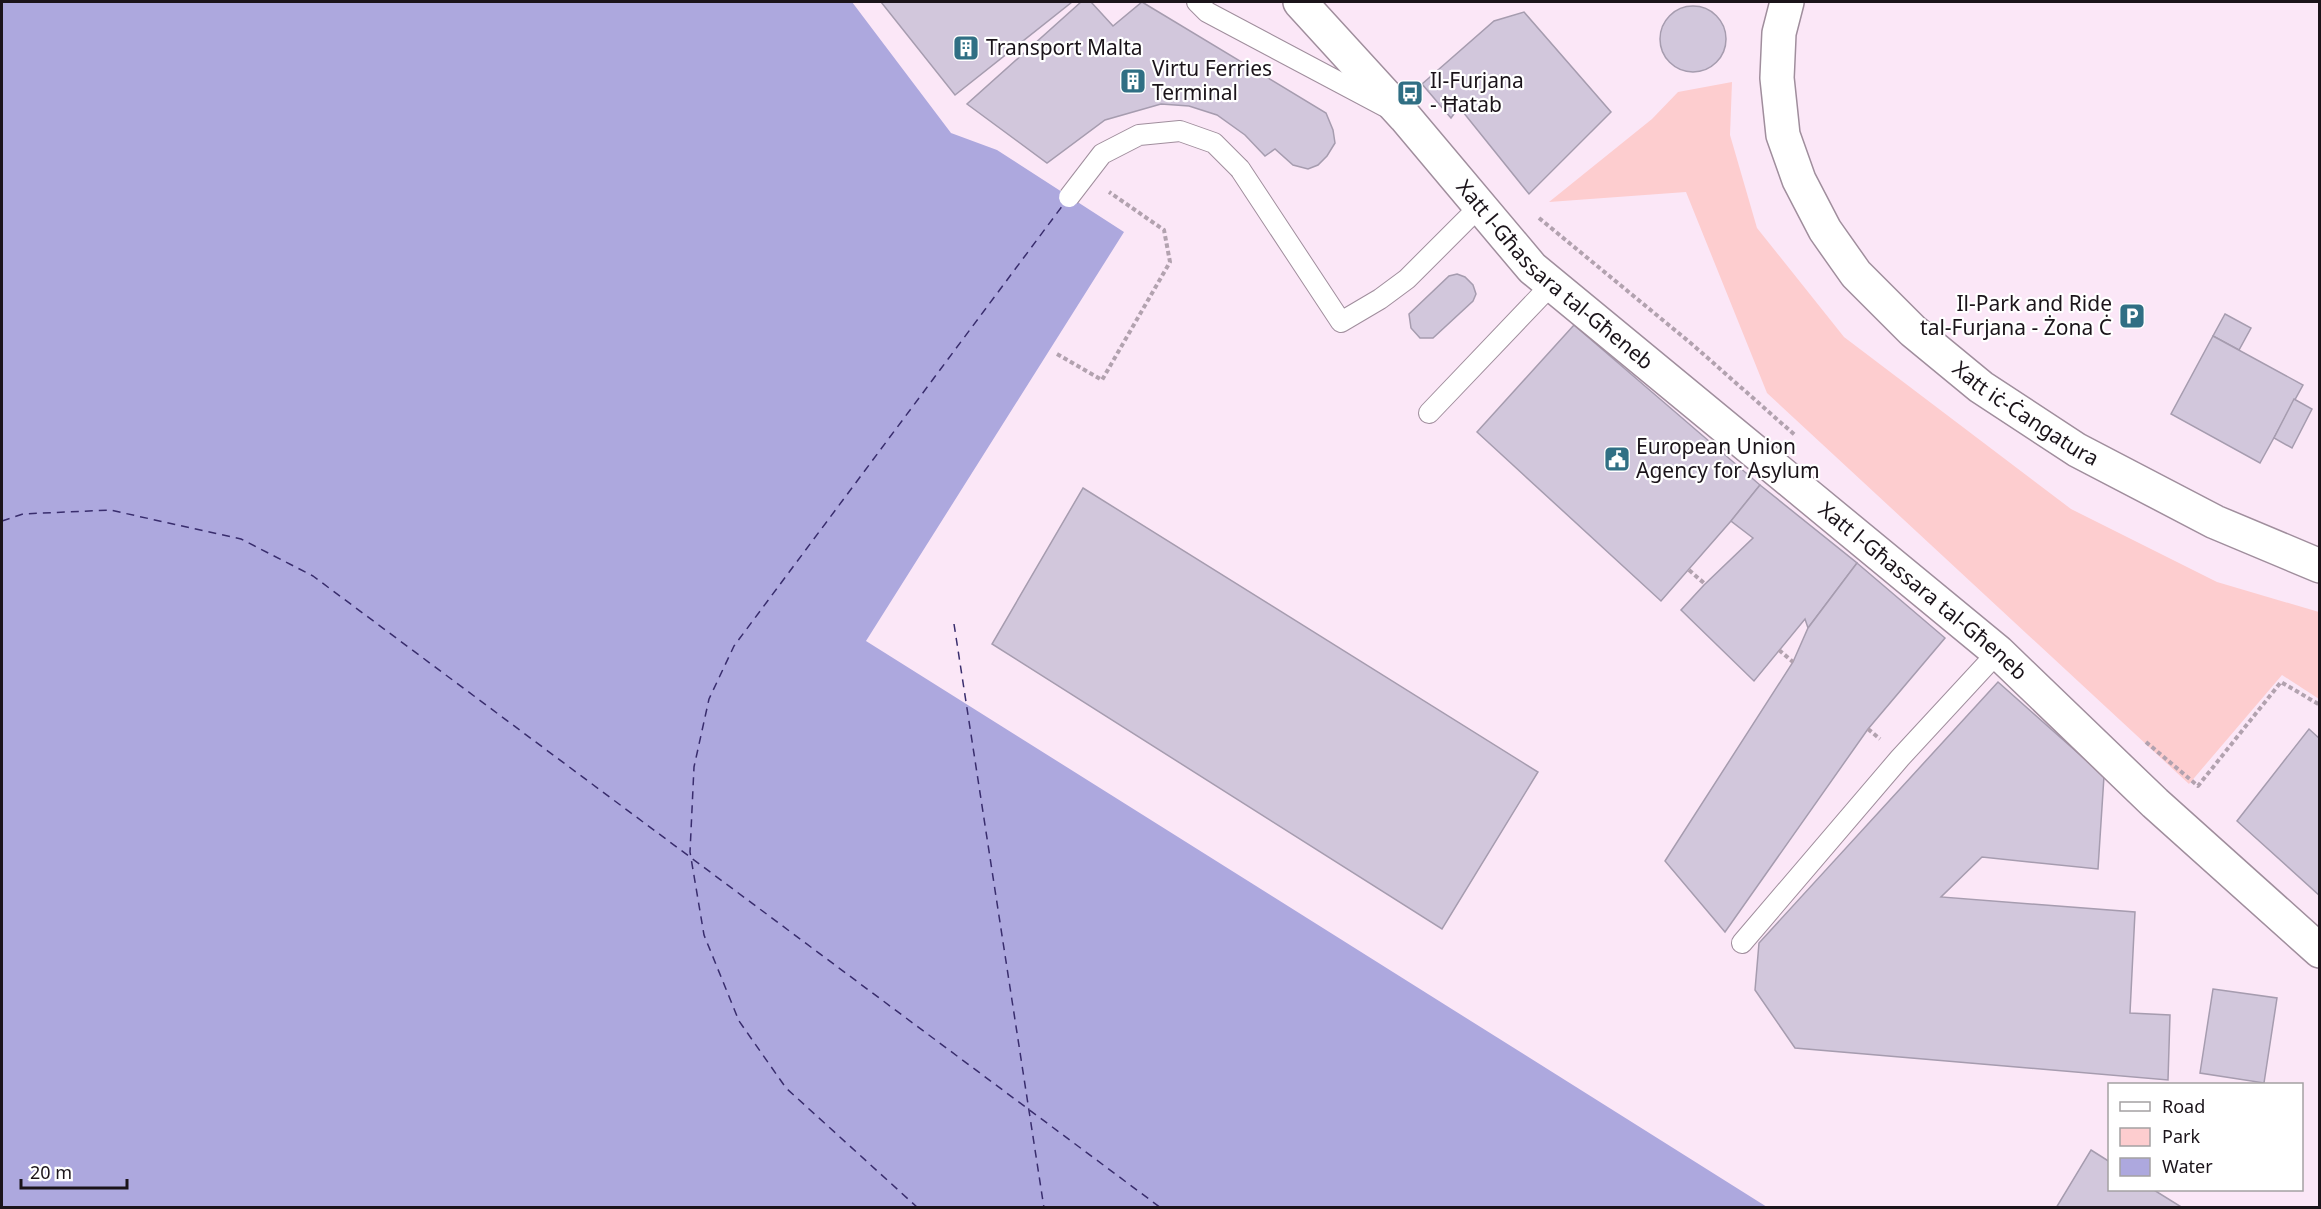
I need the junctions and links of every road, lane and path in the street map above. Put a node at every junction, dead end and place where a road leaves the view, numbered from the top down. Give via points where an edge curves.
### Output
1 (1197, 2) edge
2 (1300, 2) edge
3 (1787, 2) edge
4 (1405, 117) junction
5 (1111, 193) dead end
6 (1069, 197) dead end
7 (1479, 207) junction
8 (1533, 212) dead end
9 (1552, 284) junction
10 (1057, 354) dead end
11 (1429, 413) dead end
12 (1799, 439) dead end
13 (2319, 566) edge
14 (1689, 570) dead end
15 (1705, 584) dead end
16 (1779, 650) dead end
17 (1998, 652) junction
18 (1793, 662) dead end
19 (2319, 705) edge
20 (2144, 741) dead end
21 (1742, 943) dead end
22 (2319, 951) edge

1 - 4 lane via 1207,12
2 - 4 street, Xatt l-Għassara tal-Għeneb
3 - 13 street, Xatt iċ-Ċangatura via 1779,33 1778,78 1784,135 1804,190 1825,230 1856,274 1913,331 1981,387 2077,450 2215,522
4 - 7 street, Xatt l-Għassara tal-Għeneb
5 - 10 path via 1164,230 1170,262 1102,380
6 - 7 lane, bridge via 1102,154 1139,135 1180,131 1214,143 1240,169 1341,322 1407,279
7 - 9 street, Xatt l-Għassara tal-Għeneb via 1532,268
8 - 12 path
9 - 11 lane
9 - 17 street, Xatt l-Għassara tal-Għeneb
14 - 15 path
16 - 18 path
17 - 21 lane via 1900,758
17 - 22 street, Xatt l-Għassara tal-Għeneb via 2155,803
19 - 20 path via 2281,682 2198,786

